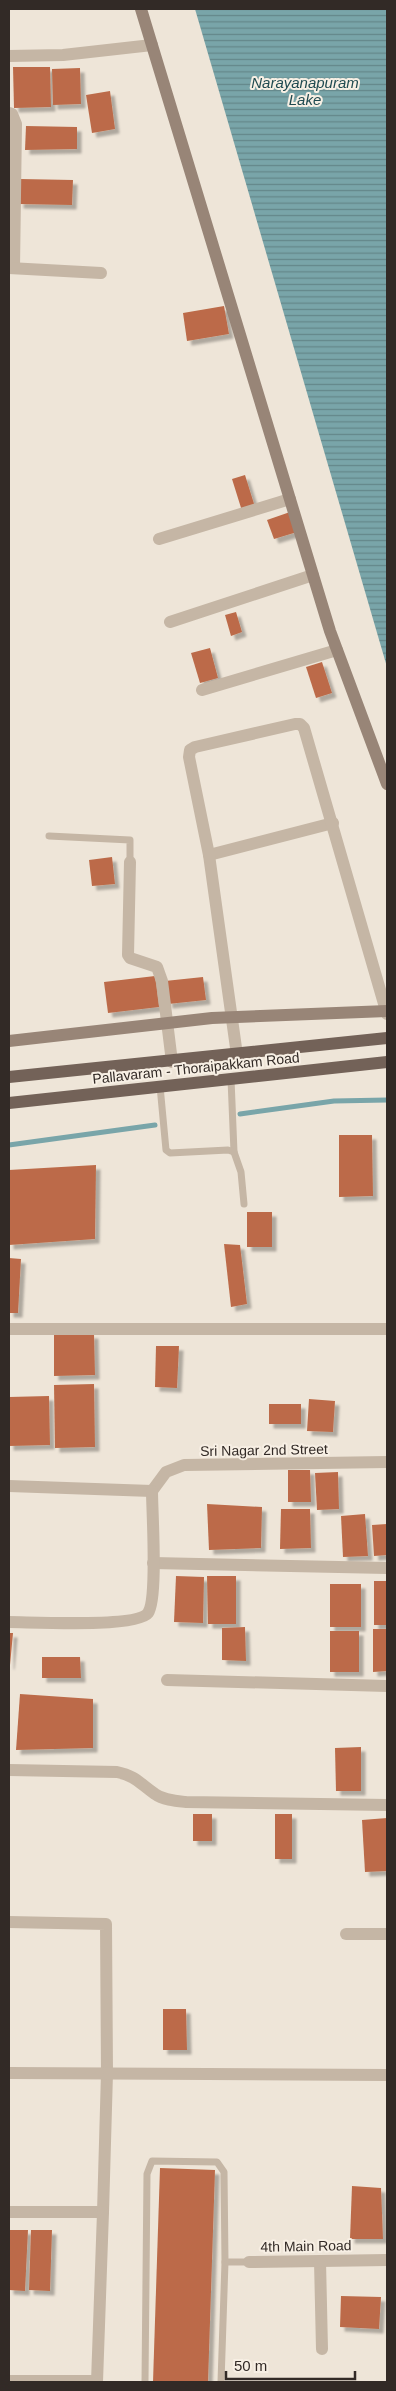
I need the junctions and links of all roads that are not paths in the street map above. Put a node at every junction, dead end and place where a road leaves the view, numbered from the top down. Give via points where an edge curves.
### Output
1 (142, 9) edge
2 (152, 45) junction
3 (9, 56) edge
4 (9, 112) edge
5 (11, 268) edge
6 (101, 273) dead end
7 (290, 499) junction
8 (159, 539) dead end
9 (313, 575) junction
10 (170, 622) dead end
11 (337, 650) junction
12 (202, 690) dead end
13 (387, 784) edge
14 (333, 824) junction
15 (49, 836) dead end
16 (209, 855) junction
17 (130, 862) joint
18 (387, 1012) edge
19 (233, 1018) junction
20 (167, 1023) junction
21 (387, 1038) edge
22 (9, 1041) edge
23 (237, 1055) junction
24 (172, 1062) junction
25 (387, 1062) edge
26 (9, 1078) edge
27 (231, 1080) junction
28 (160, 1086) junction
29 (9, 1103) edge
30 (234, 1152) junction
31 (244, 1204) dead end
32 (9, 1329) edge
33 (387, 1329) edge
34 (387, 1462) edge
35 (9, 1486) edge
36 (152, 1491) junction
37 (153, 1563) junction
38 (387, 1568) edge
39 (9, 1622) edge
40 (167, 1680) dead end
41 (387, 1686) edge
42 (9, 1770) edge
43 (387, 1805) edge
44 (9, 1922) edge
45 (346, 1934) dead end
46 (387, 1934) edge
47 (9, 2073) edge
48 (107, 2073) junction
49 (387, 2075) edge
50 (9, 2212) edge
51 (103, 2212) junction
52 (387, 2260) edge
53 (320, 2261) junction
54 (225, 2262) junction
55 (249, 2262) joint
56 (322, 2349) dead end
57 (9, 2381) edge
58 (97, 2382) edge
59 (145, 2382) edge
60 (221, 2382) edge

1 - 2 street
2 - 3 street via 63,55
2 - 7 street
4 - 5 street via 16,124
5 - 6 street
7 - 8 street
7 - 9 street
9 - 10 street
9 - 11 street
11 - 12 street
11 - 13 street
14 - 16 street
14 - 16 street via 304,728 300,724 195,747 189,756
14 - 18 street
15 - 17 lane via 130,840
16 - 19 street
17 - 20 street via 128,955 157,967
18 - 19 street
19 - 20 street
19 - 23 street
20 - 22 street
20 - 24 street
21 - 23 main road, Pallavaram - Thoraipakkam Road
23 - 24 main road, Pallavaram - Thoraipakkam Road
24 - 26 main road, Pallavaram - Thoraipakkam Road
25 - 27 main road, Pallavaram - Thoraipakkam Road
27 - 28 main road, Pallavaram - Thoraipakkam Road
27 - 30 lane
28 - 29 main road, Pallavaram - Thoraipakkam Road
28 - 30 lane via 166,1150 170,1153
30 - 31 lane via 241,1172
32 - 33 street
34 - 36 street, Sri Nagar 2nd Street via 184,1466 166,1472
35 - 36 street
36 - 37 street
37 - 38 street
37 - 39 street via 152,1606 148,1614 139,1620
40 - 41 street
42 - 43 street via 117,1772 132,1775 156,1795 171,1801
44 - 48 street via 106,1924
45 - 46 street
47 - 48 street
48 - 49 street
48 - 51 street
50 - 51 street
51 - 58 street
52 - 53 street, 4th Main Road
53 - 55 street, 4th Main Road
53 - 56 street
54 - 55 lane, 4th Main Road
54 - 59 lane via 224,2172 217,2162 152,2161 147,2174
54 - 60 lane
57 - 58 street

